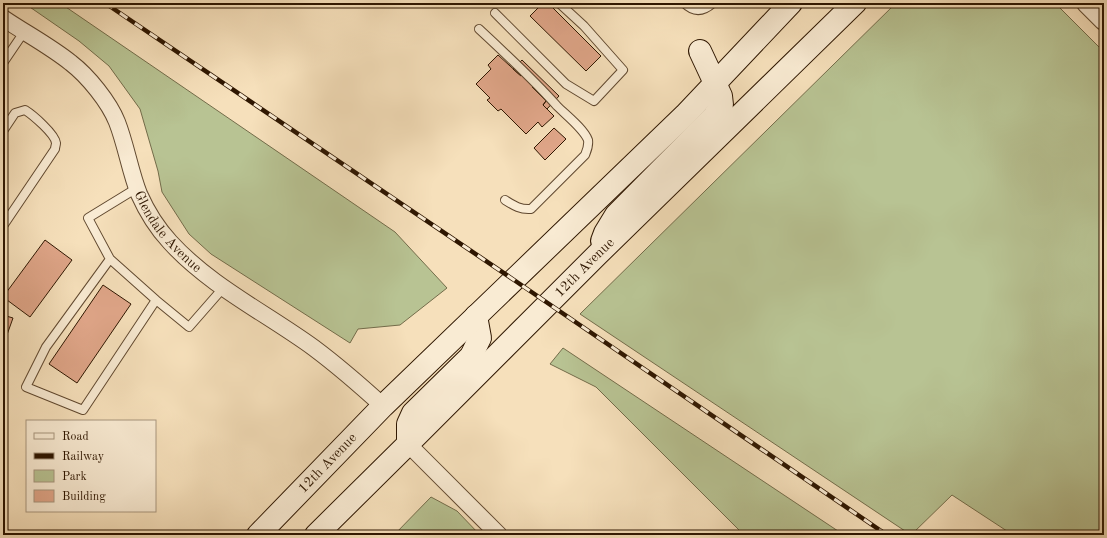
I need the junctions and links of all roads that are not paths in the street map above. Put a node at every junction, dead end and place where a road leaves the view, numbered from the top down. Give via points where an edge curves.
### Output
1 (560, 3) edge
2 (684, 3) edge
3 (713, 3) edge
4 (791, 3) edge
5 (855, 3) edge
6 (1087, 3) edge
7 (495, 13) dead end
8 (3, 18) edge
9 (1104, 20) edge
10 (479, 29) dead end
11 (24, 32) junction
12 (700, 51) dead end
13 (3, 63) edge
14 (716, 83) junction
15 (3, 131) edge
16 (137, 188) junction
17 (505, 200) dead end
18 (3, 226) edge
19 (598, 254) junction
20 (110, 259) junction
21 (224, 287) junction
22 (156, 300) junction
23 (476, 316) junction
24 (383, 406) junction
25 (408, 444) junction
26 (258, 535) edge
27 (316, 535) edge
28 (499, 535) edge
29 (679, 535) edge
30 (684, 535) edge

1 - 7 lane via 623,70 594,101 566,84
2 - 3 lane via 693,10 700,11
4 - 14 main road, 12th Avenue
5 - 19 main road, 12th Avenue
6 - 9 street
8 - 11 street, Glendale Avenue
10 - 17 lane via 572,120 588,140 584,154 531,209 514,206
11 - 13 lane
11 - 16 street, Glendale Avenue via 72,63 102,97 117,122
12 - 14 main road
14 - 19 main road via 722,105 616,215 605,232
14 - 23 main road, 12th Avenue
15 - 18 lane via 15,113 25,110 53,136 56,142 55,149
16 - 20 lane via 88,218
16 - 21 street, Glendale Avenue via 149,214 167,239 187,260
19 - 25 main road, 12th Avenue
20 - 22 lane
20 - 22 lane via 46,347 26,387 83,410
21 - 22 lane via 189,327
21 - 24 street, Glendale Avenue via 314,348
23 - 24 main road, 12th Avenue
23 - 25 main road via 480,338 471,356 413,413 408,424
24 - 26 main road, 12th Avenue
25 - 27 main road, 12th Avenue
25 - 28 street
29 - 30 lane

